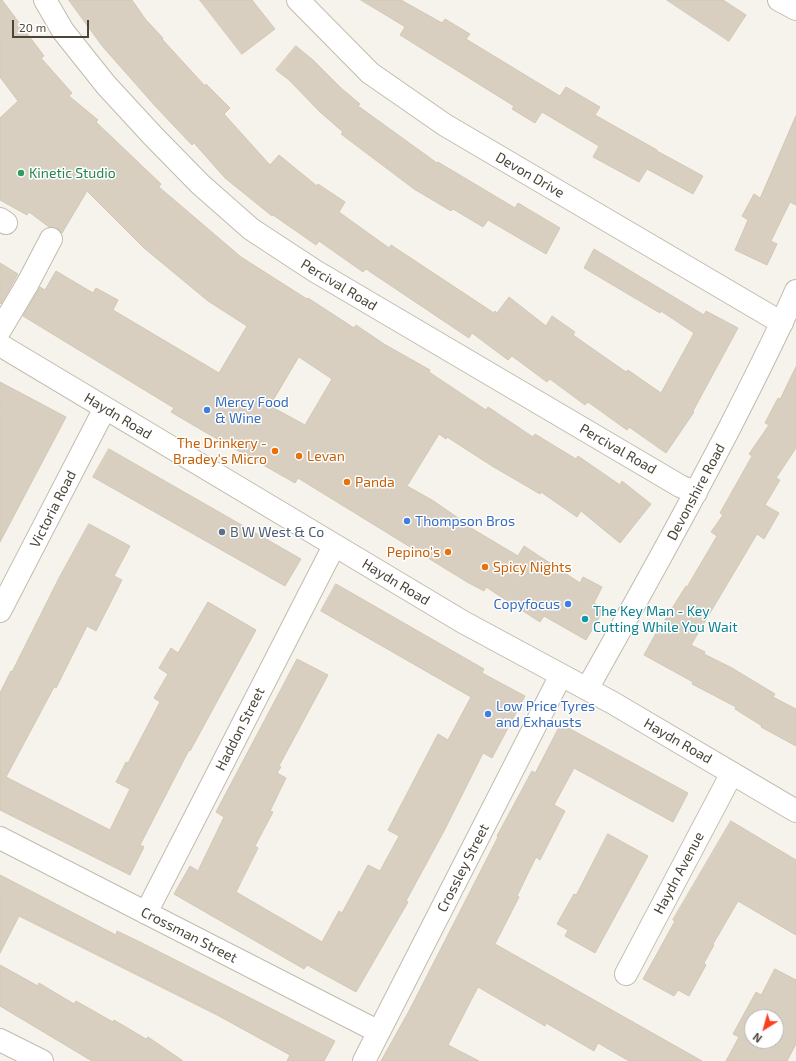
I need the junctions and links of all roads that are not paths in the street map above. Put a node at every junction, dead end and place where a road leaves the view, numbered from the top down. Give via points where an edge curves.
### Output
1 (45, 0) edge
2 (298, 0) edge
3 (780, 0) edge
4 (796, 9) edge
5 (51, 239) dead end
6 (796, 291) edge
7 (782, 323) junction
8 (0, 330) edge
9 (0, 346) edge
10 (105, 408) junction
11 (696, 493) junction
12 (334, 546) junction
13 (0, 611) edge
14 (561, 675) junction
15 (587, 689) junction
16 (732, 773) junction
17 (796, 811) edge
18 (0, 838) edge
19 (146, 913) junction
20 (626, 974) dead end
21 (379, 1032) junction
22 (0, 1040) edge
23 (42, 1061) edge
24 (364, 1061) edge

1 - 11 street, Percival Road via 63,31 112,91 200,184 251,229 315,271
2 - 7 street, Devon Drive via 370,73 445,125
3 - 4 street
5 - 8 street
6 - 7 street, Devonshire Road
7 - 11 street, Devonshire Road
9 - 10 street, Haydn Road
10 - 12 street, Haydn Road
10 - 13 street, Victoria Road
11 - 15 street, Devonshire Road
12 - 14 street, Haydn Road via 463,622
12 - 19 street, Haddon Street
14 - 15 street, Haydn Road
14 - 21 street, Crossley Street
15 - 16 street, Haydn Road
16 - 17 street, Haydn Road
16 - 20 street, Haydn Avenue
18 - 19 street, Crossman Street
19 - 21 street, Crossman Street
21 - 24 street, Crossley Street
22 - 23 street

